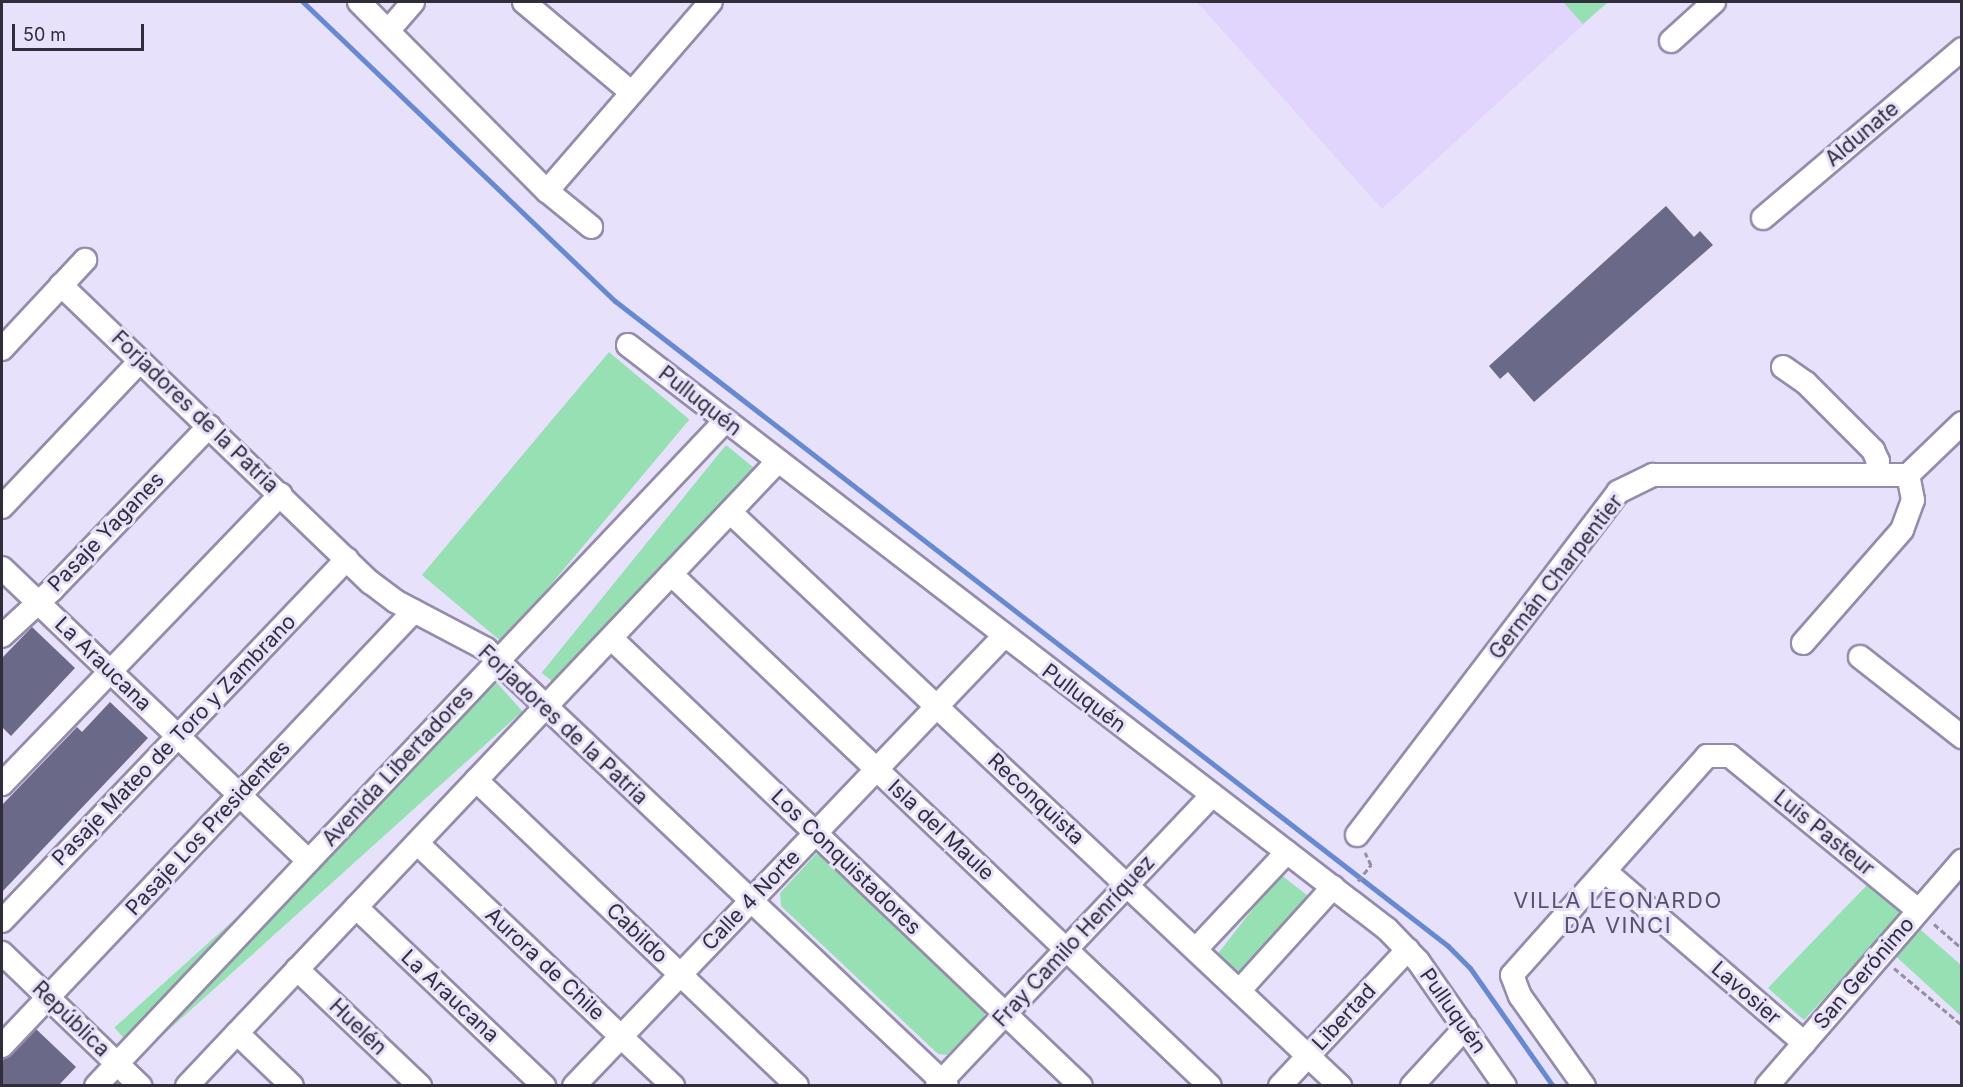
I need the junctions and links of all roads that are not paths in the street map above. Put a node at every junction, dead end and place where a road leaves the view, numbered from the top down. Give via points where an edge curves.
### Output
1 (359, 2) edge
2 (413, 2) edge
3 (524, 2) edge
4 (1714, 2) edge
5 (705, 4) edge
6 (388, 31) junction
7 (1671, 41) dead end
8 (1962, 50) edge
9 (631, 92) junction
10 (547, 190) junction
11 (1763, 218) dead end
12 (591, 227) dead end
13 (85, 260) dead end
14 (62, 285) junction
15 (628, 345) dead end
16 (2, 349) edge
17 (140, 361) junction
18 (1783, 367) dead end
19 (725, 421) junction
20 (1962, 423) edge
21 (209, 426) junction
22 (778, 462) junction
23 (1876, 475) junction
24 (1908, 475) junction
25 (281, 494) junction
26 (2, 507) edge
27 (730, 512) junction
28 (347, 559) junction
29 (2, 567) edge
30 (671, 574) junction
31 (38, 602) junction
32 (414, 611) junction
33 (2, 636) edge
34 (1003, 637) junction
35 (611, 638) junction
36 (1803, 643) dead end
37 (1860, 657) dead end
38 (498, 661) junction
39 (111, 672) junction
40 (546, 706) junction
41 (937, 706) junction
42 (178, 736) junction
43 (1962, 737) edge
44 (877, 769) junction
45 (476, 780) junction
46 (2, 784) edge
47 (240, 795) junction
48 (1212, 796) junction
49 (816, 833) junction
50 (1357, 835) dead end
51 (417, 843) junction
52 (1287, 852) junction
53 (309, 861) junction
54 (1962, 861) edge
55 (1606, 872) junction
56 (1127, 884) junction
57 (1333, 887) junction
58 (751, 900) junction
59 (356, 907) junction
60 (1918, 910) junction
61 (2, 921) edge
62 (1066, 949) junction
63 (1196, 949) junction
64 (1408, 949) junction
65 (2, 953) edge
66 (297, 969) junction
67 (680, 974) junction
68 (1240, 990) junction
69 (48, 997) junction
70 (1005, 1013) junction
71 (1465, 1028) junction
72 (237, 1033) junction
73 (621, 1036) junction
74 (1804, 1043) junction
75 (2, 1046) edge
76 (1309, 1055) junction
77 (117, 1063) junction
78 (942, 1084) edge
79 (96, 1086) edge
80 (140, 1086) edge
81 (187, 1086) edge
82 (292, 1086) edge
83 (420, 1086) edge
84 (544, 1086) edge
85 (574, 1086) edge
86 (673, 1086) edge
87 (797, 1086) edge
88 (1081, 1086) edge
89 (1210, 1086) edge
90 (1280, 1086) edge
91 (1340, 1086) edge
92 (1412, 1086) edge
93 (1504, 1086) edge
94 (1584, 1086) edge
95 (1767, 1086) edge

1 - 6 street
2 - 6 street
3 - 9 street
4 - 7 street
5 - 9 street
6 - 10 street
8 - 11 street, Aldunate
9 - 10 street
10 - 12 street
13 - 14 street
14 - 16 street
14 - 17 street, Forjadores de la Patria
15 - 19 street, Pulluquén
17 - 21 street, Forjadores de la Patria
17 - 26 street
18 - 23 street via 1806,383 1873,450 1878,461
19 - 22 street, Pulluquén
19 - 38 street, Avenida Libertadores
20 - 24 street
21 - 25 street, Forjadores de la Patria
21 - 31 street, Pasaje Yaganes
22 - 27 street
22 - 34 street, Pulluquén
23 - 24 street, Germán Charpentier
23 - 50 street, Germán Charpentier via 1653,475 1618,492
24 - 36 street via 1912,500 1902,530
25 - 28 street, Forjadores de la Patria
25 - 39 street
27 - 30 street
27 - 41 street, Reconquista
28 - 32 street, Forjadores de la Patria via 382,591
28 - 42 street, Pasaje Mateo de Toro y Zambrano
29 - 31 street, La Araucana
30 - 35 street
30 - 44 street, Isla del Maule
31 - 33 street, Pasaje Yaganes
31 - 39 street, La Araucana
32 - 38 street, Forjadores de la Patria via 486,649
32 - 47 street, Pasaje Los Presidentes
34 - 41 street, Calle 4 Norte
34 - 48 street, Pulluquén
35 - 40 street
35 - 49 street, Los Conquistadores
37 - 43 street
38 - 40 street, Forjadores de la Patria
38 - 53 street, Avenida Libertadores
39 - 42 street, La Araucana
39 - 46 street
40 - 45 street
40 - 58 street, Forjadores de la Patria
41 - 44 street, Calle 4 Norte
41 - 56 street, Reconquista
42 - 47 street, La Araucana
42 - 61 street, Pasaje Mateo de Toro y Zambrano
44 - 49 street, Calle 4 Norte
44 - 62 street, Isla del Maule
45 - 51 street
45 - 67 street, Cabildo
47 - 53 street, La Araucana
47 - 69 street, Pasaje Los Presidentes
48 - 52 street, Pulluquén
48 - 56 street, Fray Camilo Henríquez
49 - 58 street, Calle 4 Norte
49 - 70 street, Los Conquistadores
51 - 59 street
51 - 73 street, Aurora de Chile
52 - 57 street, Pulluquén
52 - 63 street
53 - 77 street, Avenida Libertadores
54 - 60 street, San Gerónimo
55 - 60 street, Luis Pasteur via 1707,756 1730,756
55 - 74 street, Lavosier
55 - 94 street via 1512,975 1512,982
56 - 62 street, Fray Camilo Henríquez
56 - 63 street, Reconquista
57 - 64 street, Pulluquén
57 - 68 street
58 - 67 street, Calle 4 Norte
58 - 78 street, Forjadores de la Patria
59 - 66 street
59 - 84 street, La Araucana
60 - 74 street, San Gerónimo
62 - 70 street, Fray Camilo Henríquez
62 - 89 street, Isla del Maule
63 - 68 street, Reconquista
64 - 71 street, Pulluquén
64 - 76 street, Libertad
65 - 69 street, República
66 - 72 street
66 - 83 street, Huelén
67 - 73 street, Calle 4 Norte
67 - 87 street, Cabildo
68 - 76 street, Reconquista
69 - 75 street, Pasaje Los Presidentes
69 - 77 street, República
70 - 78 street, Fray Camilo Henríquez
70 - 88 street, Los Conquistadores
71 - 92 street
71 - 93 street, Pulluquén
72 - 81 street
72 - 82 street
73 - 85 street, Calle 4 Norte
73 - 86 street, Aurora de Chile
74 - 95 street, San Gerónimo
76 - 90 street, Libertad
76 - 91 street, Reconquista
77 - 79 street, Avenida Libertadores
77 - 80 street, República

